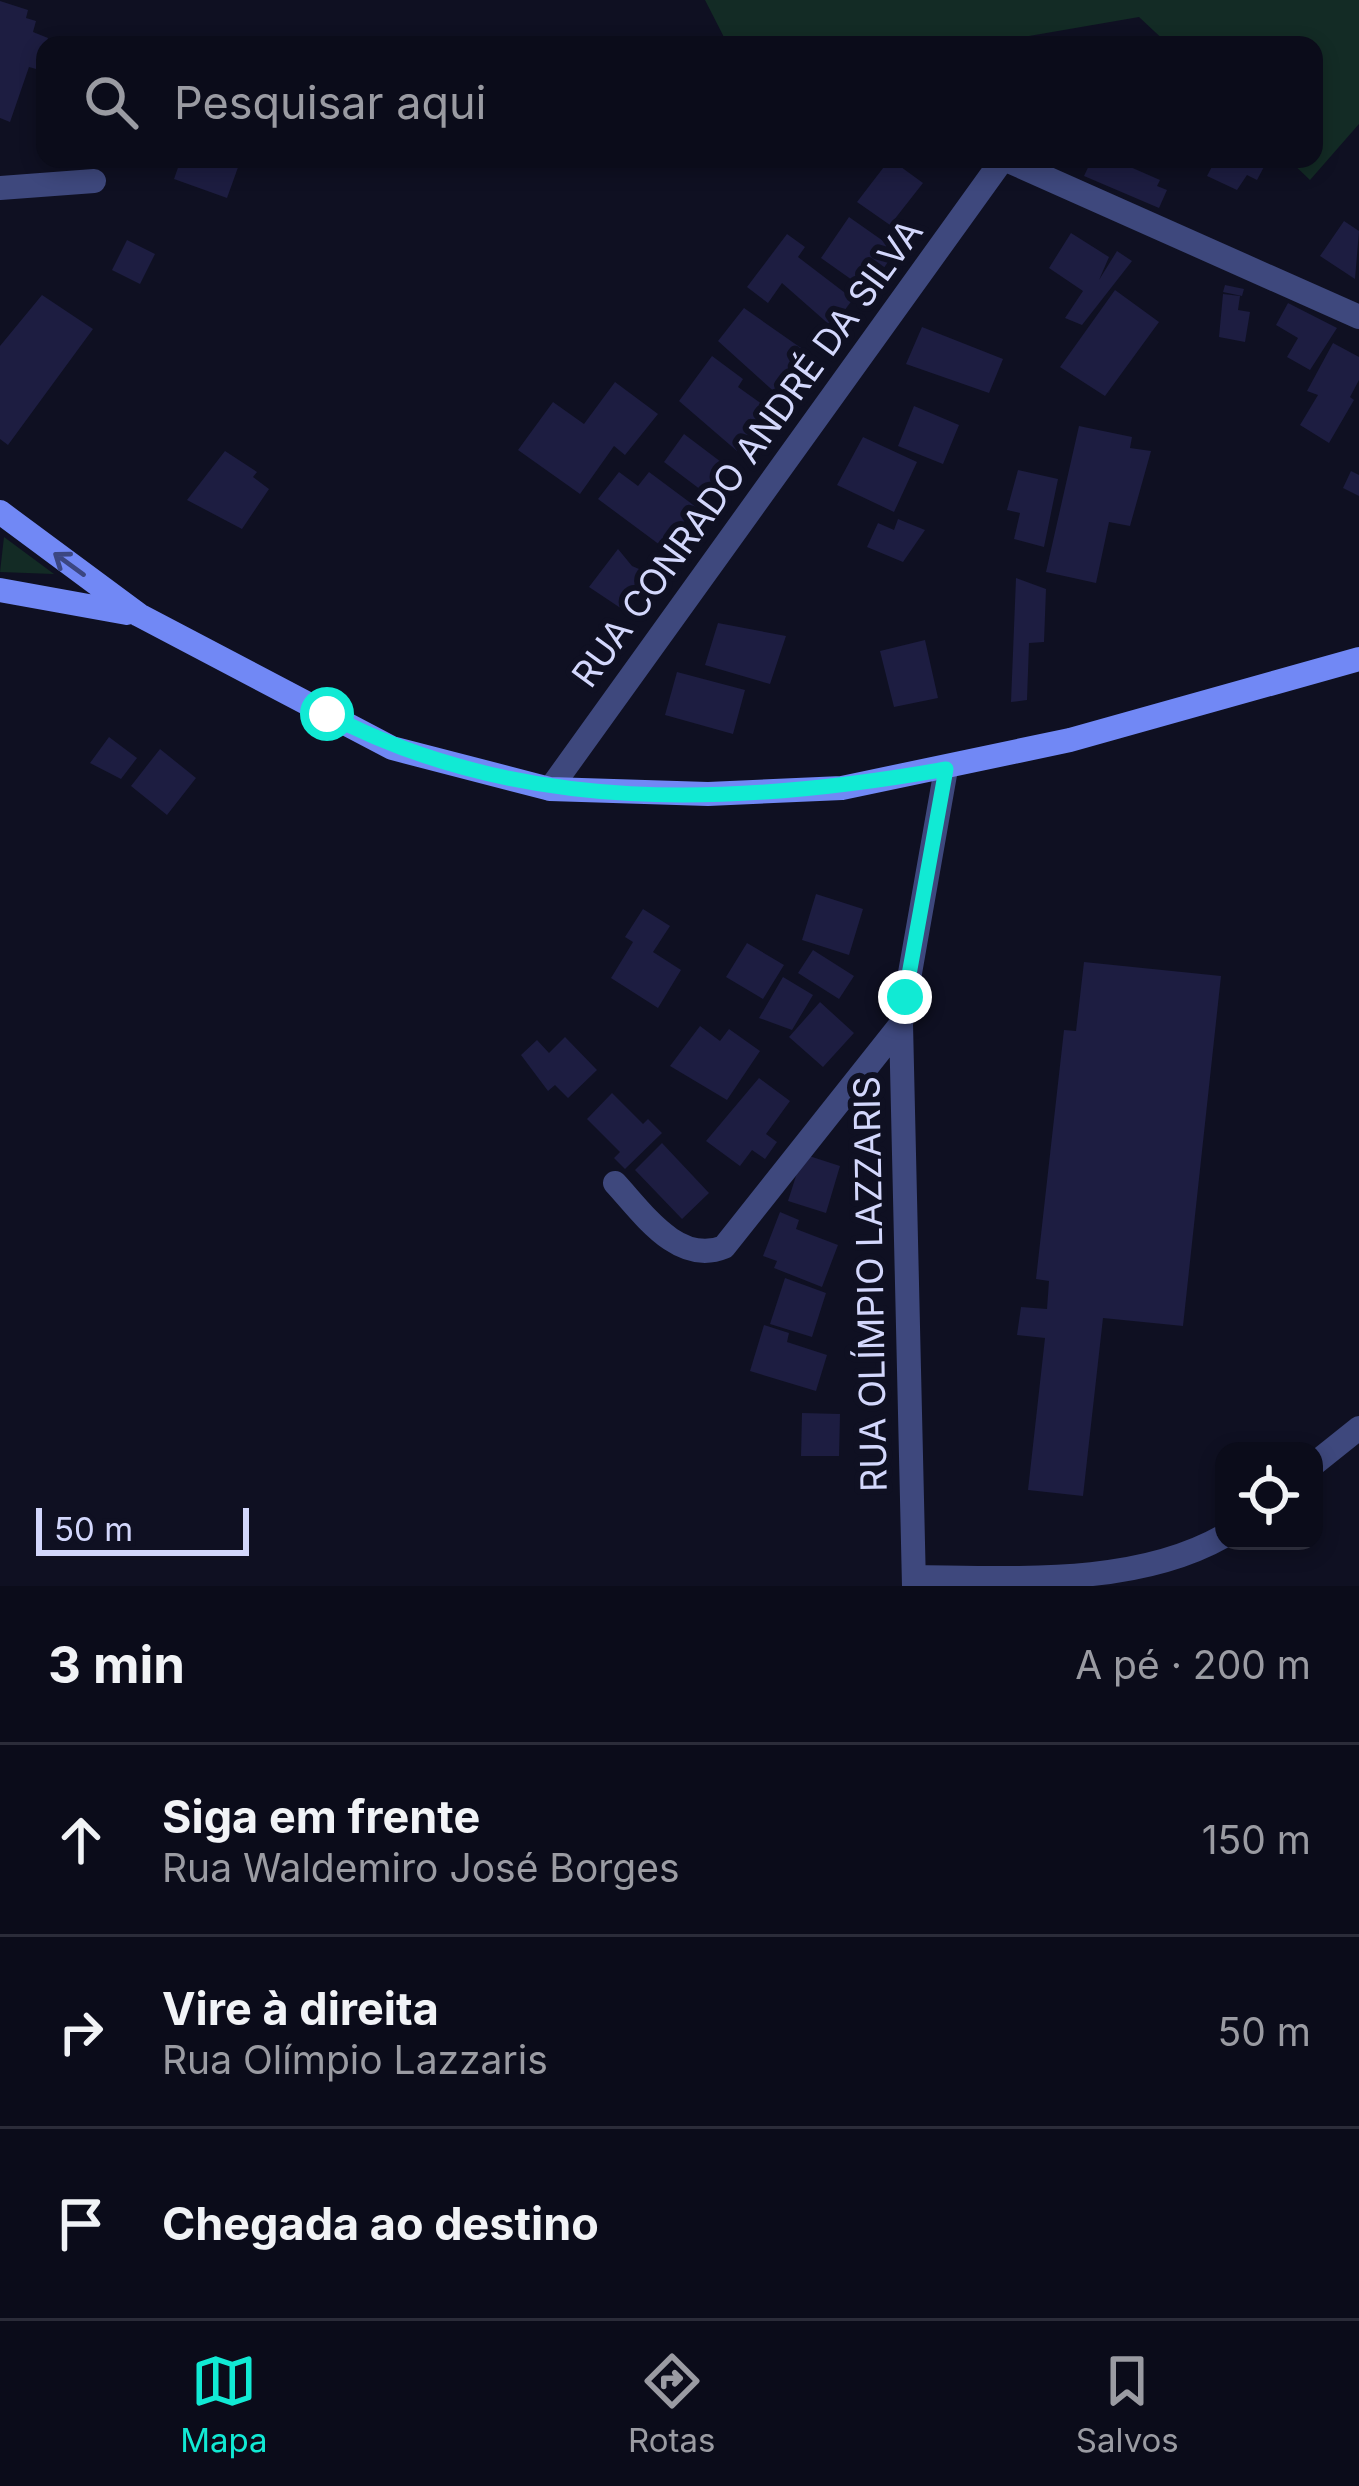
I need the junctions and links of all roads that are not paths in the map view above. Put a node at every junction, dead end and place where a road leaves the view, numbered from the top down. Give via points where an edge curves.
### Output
1 (998, 168) edge
2 (1024, 168) edge
3 (94, 181) dead end
4 (0, 188) edge
5 (1359, 316) edge
6 (0, 512) edge
7 (0, 590) edge
8 (139, 615) junction
9 (1359, 659) edge
10 (946, 769) junction
11 (550, 789) junction
12 (901, 1024) junction
13 (615, 1183) dead end
14 (1359, 1428) edge
15 (1323, 1457) edge
16 (1215, 1541) edge
17 (914, 1581) edge

1 - 11 street, RUA CONRADO ANDRÉ DA SILVA
2 - 5 street
3 - 4 street
8 -> 6 main road
7 - 8 main road
8 - 11 main road via 392,748
9 - 10 main road
10 - 11 main road via 780,793
10 - 12 street, RUA OLÍMPIO LAZZARIS
12 - 13 street via 724,1246 711,1252 673,1241
12 - 17 street, RUA OLÍMPIO LAZZARIS
14 - 15 street
16 - 17 street via 1166,1568 1120,1579

